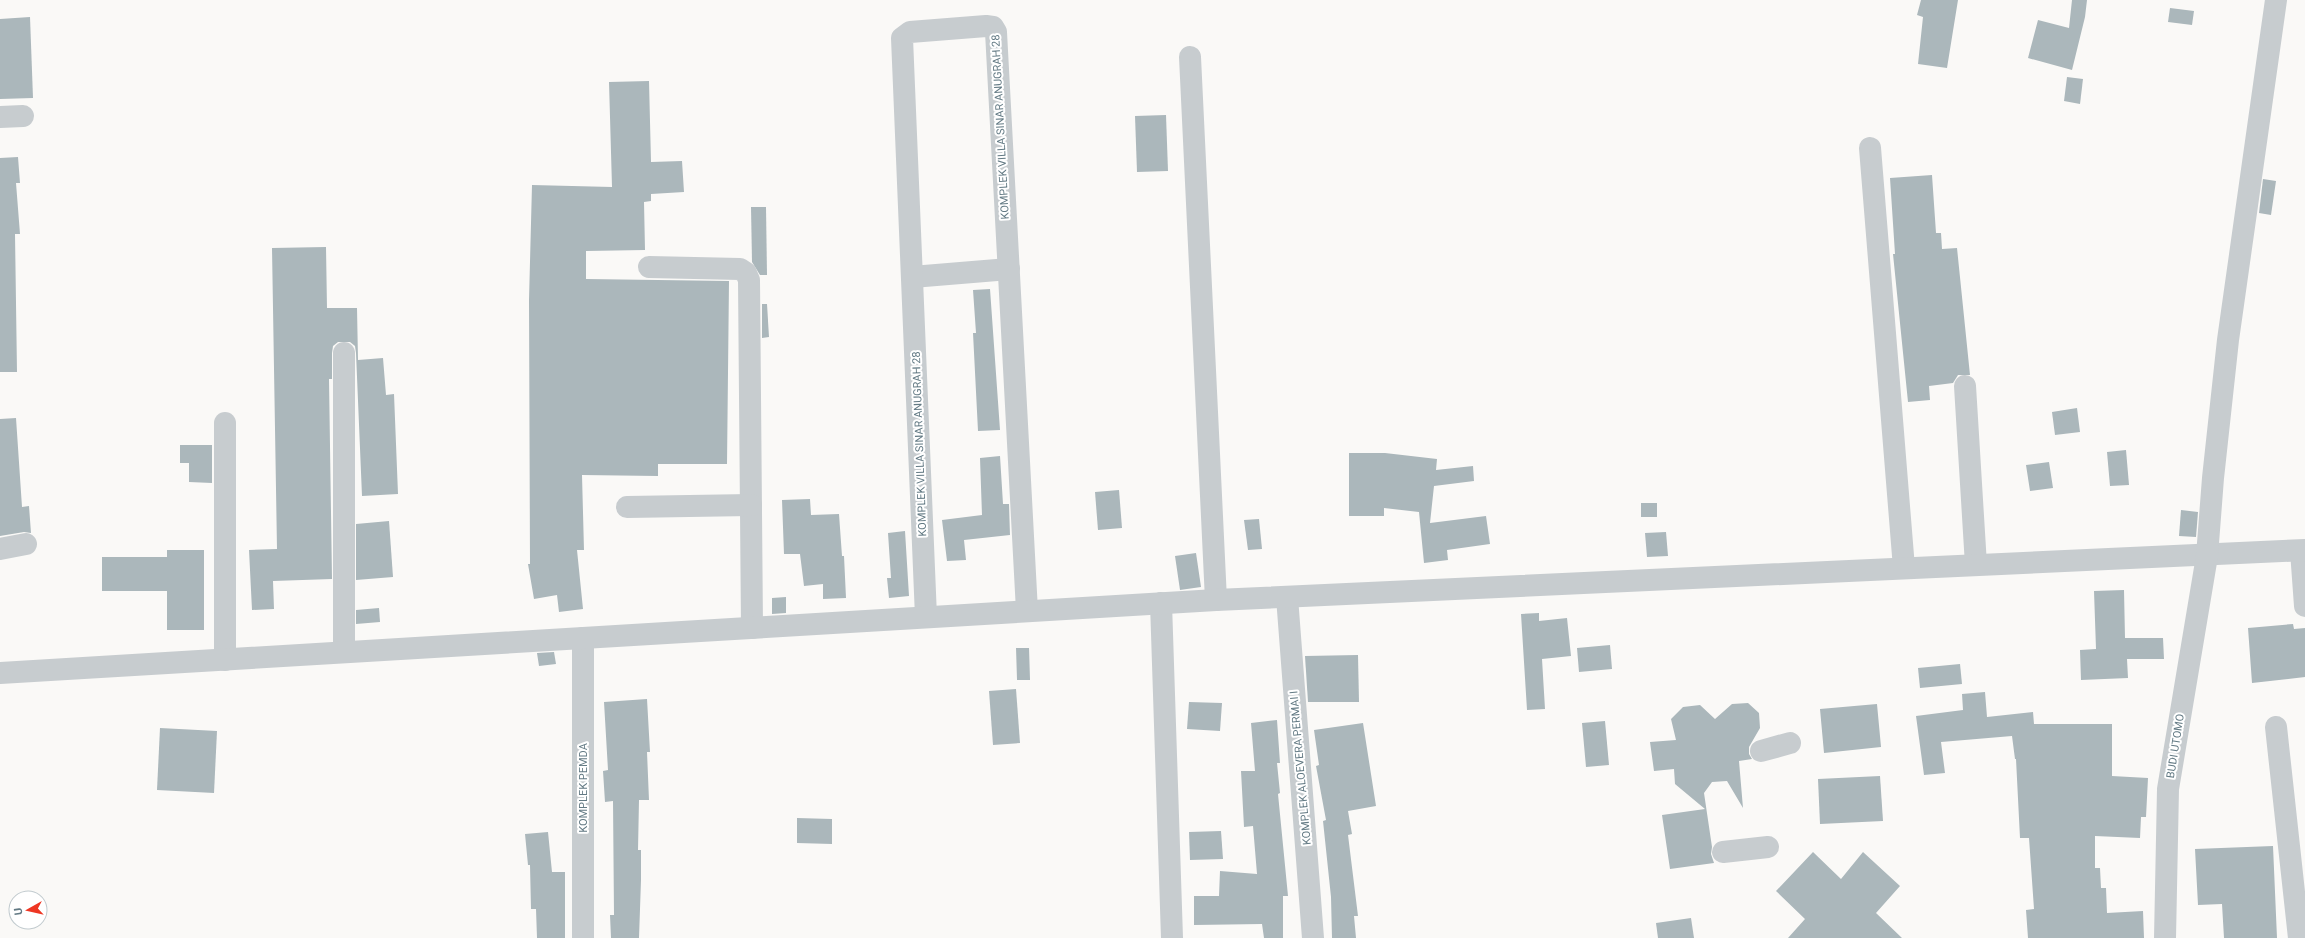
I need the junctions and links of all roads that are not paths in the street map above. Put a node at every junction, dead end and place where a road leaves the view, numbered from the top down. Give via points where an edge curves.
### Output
1 (2276, 0) edge
2 (1190, 57) dead end
3 (23, 116) dead end
4 (0, 117) edge
5 (1870, 148) dead end
6 (649, 266) dead end
7 (1009, 269) junction
8 (912, 277) junction
9 (344, 353) dead end
10 (1965, 386) dead end
11 (225, 423) dead end
12 (751, 505) junction
13 (627, 507) dead end
14 (26, 544) dead end
15 (0, 549) edge
16 (2303, 550) edge
17 (2207, 556) junction
18 (1976, 565) junction
19 (1904, 568) junction
20 (1286, 598) junction
21 (1216, 600) junction
22 (1161, 603) junction
23 (2305, 606) edge
24 (1027, 611) junction
25 (926, 617) junction
26 (752, 628) junction
27 (583, 638) junction
28 (344, 652) junction
29 (225, 660) junction
30 (0, 673) edge
31 (2276, 727) dead end
32 (1790, 743) dead end
33 (1761, 751) dead end
34 (1768, 847) dead end
35 (1723, 852) dead end
36 (583, 938) edge
37 (1172, 938) edge
38 (1313, 938) edge
39 (2165, 938) edge
40 (2299, 938) edge

1 - 17 street, BUDI UTOMO via 2228,340
2 - 21 street
3 - 4 street
5 - 19 street
6 - 12 street via 740,269 750,280
7 - 8 street
7 - 8 street, KOMPLEK VILLA SINAR ANUGRAH 28 via 994,27 910,32 902,38
7 - 24 street, KOMPLEK VILLA SINAR ANUGRAH 28
8 - 25 street, KOMPLEK VILLA SINAR ANUGRAH 28
9 - 28 street
10 - 18 street
11 - 29 street
12 - 13 street
12 - 26 street
14 - 15 street
16 - 17 street
16 - 23 street
17 - 18 street
17 - 39 street, BUDI UTOMO via 2168,790
18 - 19 street
19 - 20 street
20 - 21 street
20 - 38 street, KOMPLEK ALOEVERA PERMAI I
21 - 22 street
22 - 24 street
22 - 37 street
24 - 25 street
25 - 26 street
26 - 27 street
27 - 28 street
27 - 36 street, KOMPLEK PEMDA
28 - 29 street
29 - 30 street
31 - 40 street
32 - 33 street
34 - 35 street

